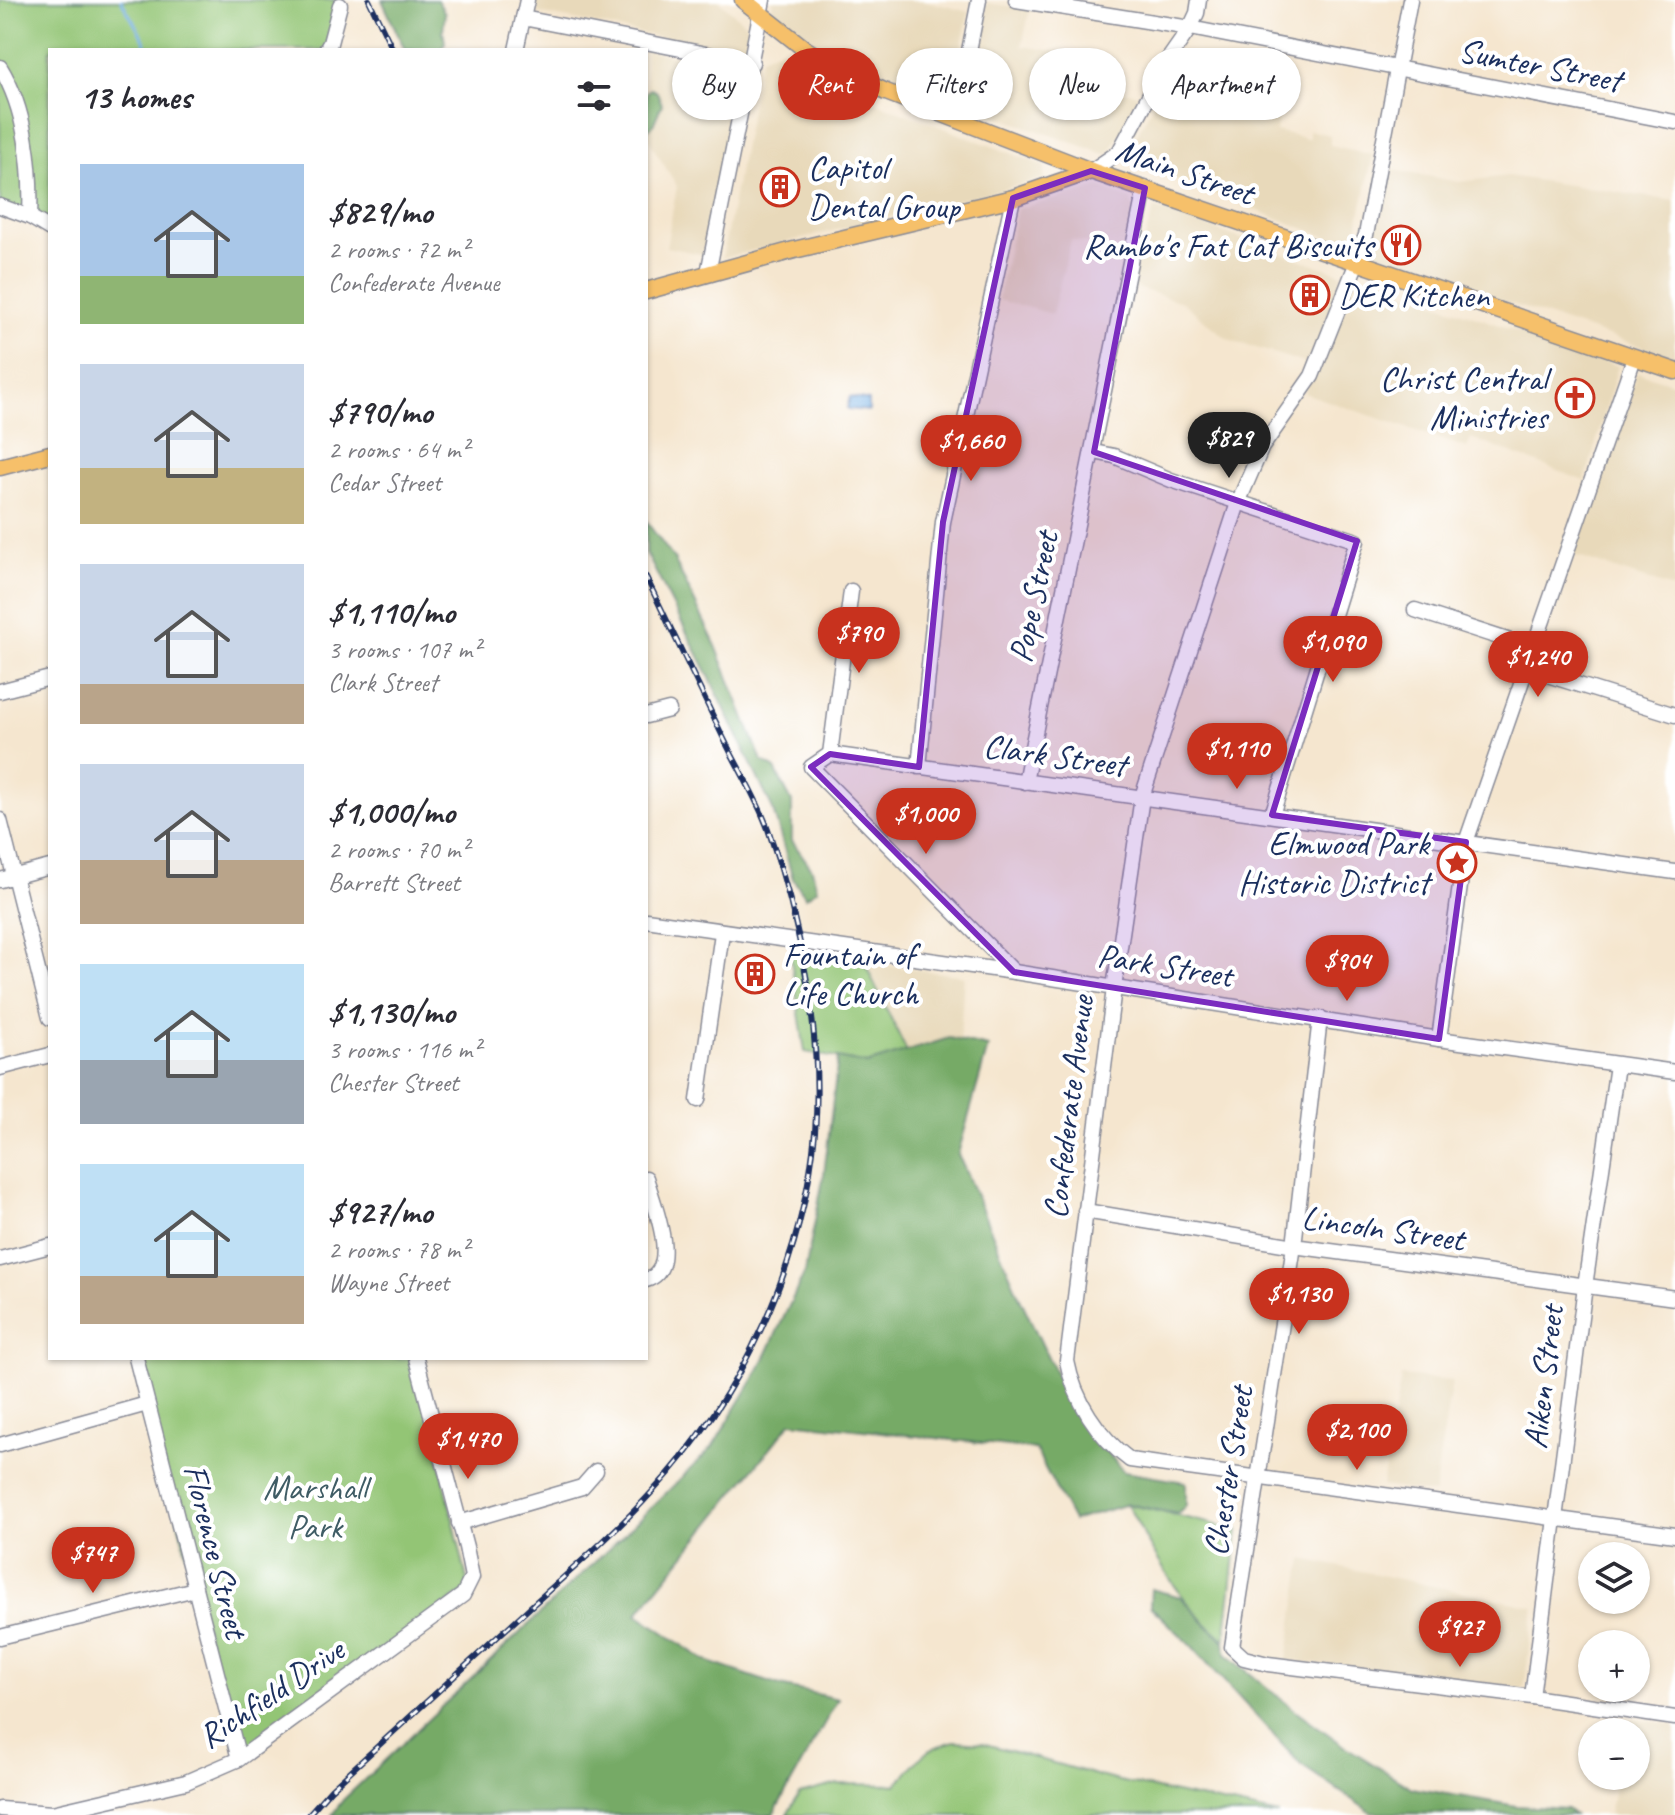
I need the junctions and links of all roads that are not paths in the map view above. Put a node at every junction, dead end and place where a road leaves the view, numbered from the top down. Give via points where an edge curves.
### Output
1 (527, 0) edge
2 (743, 0) edge
3 (979, 0) edge
4 (1016, 0) edge
5 (1199, 0) edge
6 (1410, 0) edge
7 (340, 5) dead end
8 (762, 7) edge
9 (523, 18) junction
10 (1190, 28) junction
11 (327, 48) edge
12 (516, 48) edge
13 (676, 48) edge
14 (755, 48) edge
15 (970, 48) edge
16 (0, 67) edge
17 (1398, 68) junction
18 (896, 96) edge
19 (740, 120) edge
20 (964, 120) edge
21 (1675, 122) edge
22 (1091, 171) junction
23 (1145, 188) junction
24 (1013, 198) junction
25 (0, 206) edge
26 (30, 217) junction
27 (48, 228) edge
28 (1357, 262) junction
29 (708, 273) junction
30 (648, 290) edge
31 (1634, 358) junction
32 (1675, 371) edge
33 (1094, 452) junction
34 (48, 455) edge
35 (0, 467) edge
36 (1238, 503) junction
37 (851, 591) dead end
38 (1415, 610) dead end
39 (1535, 649) junction
40 (1528, 669) junction
41 (48, 679) edge
42 (0, 691) edge
43 (669, 710) dead end
44 (648, 715) edge
45 (1675, 715) edge
46 (830, 754) junction
47 (919, 767) junction
48 (1025, 782) junction
49 (1142, 797) junction
50 (1272, 815) junction
51 (0, 820) edge
52 (1466, 842) junction
53 (48, 868) edge
54 (1675, 872) edge
55 (7, 878) edge
56 (648, 920) edge
57 (722, 933) junction
58 (1014, 972) junction
59 (1114, 988) junction
60 (48, 1011) edge
61 (1320, 1018) junction
62 (1439, 1039) junction
63 (48, 1056) edge
64 (1617, 1065) junction
65 (0, 1068) edge
66 (1675, 1072) edge
67 (698, 1100) dead end
68 (648, 1185) edge
69 (1085, 1211) junction
70 (1294, 1246) junction
71 (48, 1247) edge
72 (0, 1259) edge
73 (648, 1279) edge
74 (1585, 1286) junction
75 (1675, 1298) edge
76 (136, 1360) edge
77 (417, 1360) edge
78 (147, 1404) junction
79 (0, 1445) edge
80 (596, 1471) dead end
81 (1257, 1477) junction
82 (1555, 1520) junction
83 (459, 1523) junction
84 (1675, 1535) edge
85 (195, 1589) junction
86 (0, 1637) edge
87 (1532, 1697) junction
88 (1675, 1718) edge
89 (239, 1759) junction
90 (0, 1809) edge
91 (52, 1814) edge

1 - 9 street
2 - 8 main road, Main Street
3 - 15 street
4 - 10 street, Sumter Street
5 - 10 street
6 - 17 street, Confederate Avenue
7 - 11 street
8 - 14 street
8 - 18 main road, Main Street via 805,49
9 - 12 street
9 - 13 street
10 - 17 street, Sumter Street
10 - 22 street via 1119,152
16 - 26 street via 16,102 29,158
17 - 21 street, Sumter Street
17 - 28 street, Confederate Avenue
19 - 29 street
20 - 22 main road, Main Street
22 - 23 main road, Main Street
22 - 24 main road
23 - 28 main road, Main Street
23 - 33 street, Pope Street
24 - 29 main road
24 - 47 street via 943,522
25 - 26 street
26 - 27 street
28 - 31 main road, Main Street
28 - 36 street, Confederate Avenue via 1312,376 1262,447
29 - 30 main road
31 - 32 main road, Main Street
31 - 39 street
33 - 36 street
33 - 48 street, Pope Street
34 - 35 main road
36 - 49 street, Confederate Avenue
36 - 50 street via 1357,541
37 - 46 street
38 - 39 street
39 - 40 street
40 - 45 street
40 - 52 street
41 - 42 street
43 - 44 street
46 - 47 street, Clark Street
46 - 58 street via 811,767
47 - 48 street, Clark Street
48 - 49 street, Clark Street
49 - 50 street, Clark Street
49 - 59 street, Confederate Avenue
50 - 52 street, Clark Street
51 - 55 street
52 - 54 street, Clark Street
52 - 62 street
53 - 55 street
55 - 60 street
56 - 57 street, Park Street
57 - 58 street, Park Street
57 - 67 street
58 - 59 street, Park Street
59 - 61 street, Park Street
59 - 69 street, Confederate Avenue
61 - 62 street, Park Street
61 - 70 street, Chester Street
62 - 64 street, Park Street
63 - 65 street
64 - 66 street, Park Street
64 - 74 street, Aiken Street
68 - 73 street via 663,1237 663,1265
69 - 70 street, Lincoln Street
69 - 81 street, Confederate Avenue via 1067,1361 1071,1385 1088,1414 1114,1449 1130,1460
70 - 74 street, Lincoln Street
70 - 81 street, Chester Street
71 - 72 street
74 - 75 street, Lincoln Street
74 - 82 street, Aiken Street
76 - 78 street, Florence Street
77 - 83 street
78 - 79 street
78 - 85 street, Florence Street
80 - 83 street via 582,1487
81 - 82 street
81 - 87 street, Chester Street via 1232,1647 1244,1658
82 - 84 street
82 - 87 street, Aiken Street
83 - 89 street, Richfield Drive via 472,1577 463,1595
85 - 86 street
85 - 89 street, Florence Street
87 - 88 street
89 - 91 street, Richfield Drive via 186,1782
90 - 91 street, Richfield Drive

